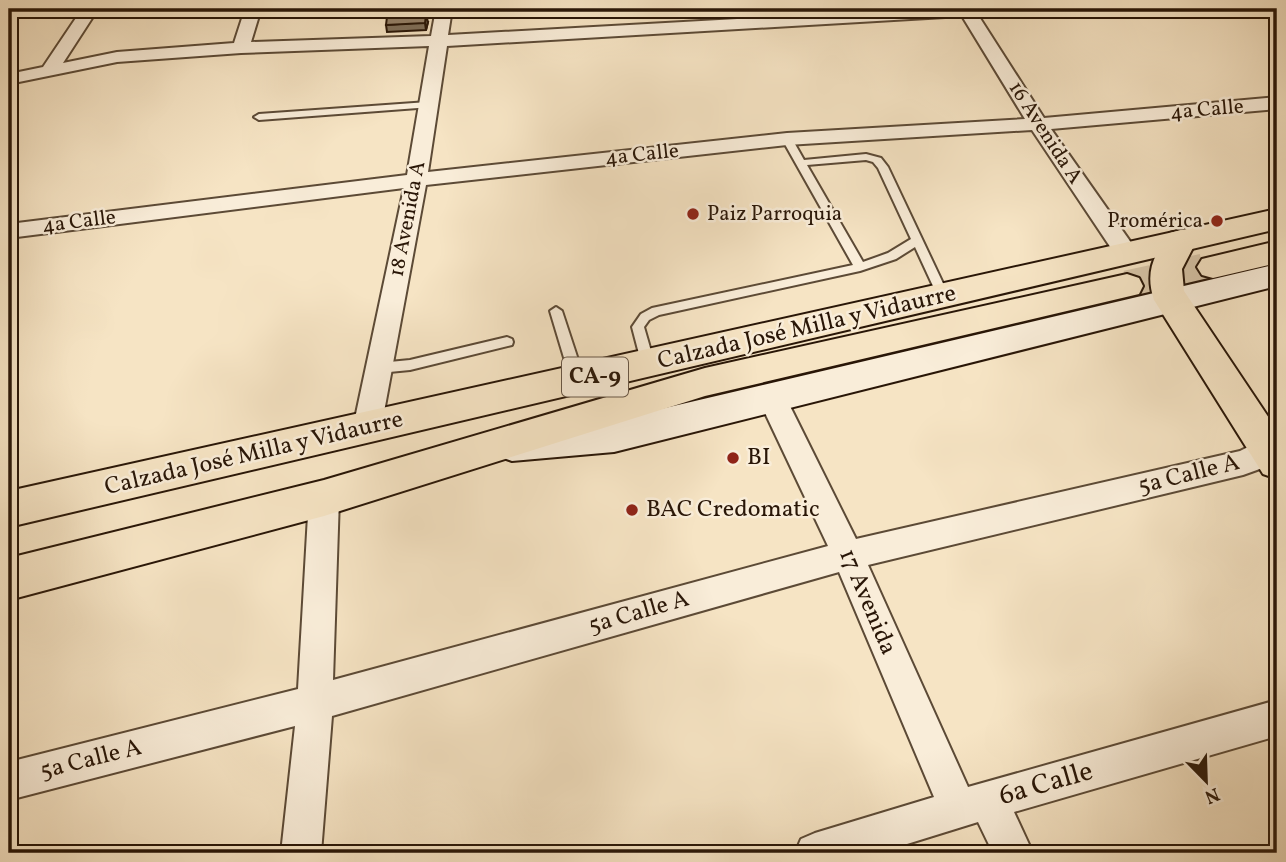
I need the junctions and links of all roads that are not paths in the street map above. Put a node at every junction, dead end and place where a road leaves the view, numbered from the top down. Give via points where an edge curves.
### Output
1 (90, 9) edge
2 (253, 9) edge
3 (444, 9) edge
4 (997, 9) edge
5 (1270, 9) edge
6 (967, 10) edge
7 (810, 14) edge
8 (1277, 14) edge
9 (438, 41) junction
10 (241, 48) junction
11 (50, 69) junction
12 (9, 79) edge
13 (1277, 103) edge
14 (428, 105) junction
15 (259, 117) dead end
16 (1038, 124) junction
17 (787, 139) junction
18 (800, 163) junction
19 (416, 182) junction
20 (1277, 219) edge
21 (9, 231) edge
22 (1181, 240) junction
23 (916, 241) junction
24 (1277, 252) edge
25 (860, 267) junction
26 (1213, 267) tunnel mouth
27 (1127, 270) junction
28 (1277, 275) edge
29 (943, 296) junction
30 (1171, 300) junction
31 (556, 311) dead end
32 (507, 342) dead end
33 (648, 365) junction
34 (379, 368) junction
35 (578, 381) junction
36 (771, 396) junction
37 (368, 428) junction
38 (502, 446) junction
39 (1273, 455) edge
40 (67, 496) junction
41 (324, 498) junction
42 (9, 509) edge
43 (9, 531) edge
44 (848, 555) junction
45 (12, 587) edge
46 (315, 703) junction
47 (1277, 719) edge
48 (9, 781) edge
49 (974, 806) junction
50 (301, 853) edge
51 (815, 853) edge
52 (1013, 853) edge

1 - 11 street
2 - 10 street
3 - 9 street, 18 Avenida A
4 - 6 street
5 - 8 street
6 - 7 street
6 - 16 street, 16 Avenida A
7 - 9 street via 558,27
9 - 10 street
9 - 14 street, 18 Avenida A
10 - 11 street via 117,57
11 - 12 street
13 - 16 street, 4a Calle
14 - 15 lane
14 - 19 street, 18 Avenida A
16 - 17 street, 4a Calle
16 - 27 street, 16 Avenida A
17 - 18 lane
17 - 19 street, 4a Calle
18 - 23 lane via 877,160
18 - 25 lane
19 - 21 street, 4a Calle
19 - 34 street, 18 Avenida A
20 - 22 main road, Calzada José Milla y Vidaurre / CA-9
22 - 27 main road, Calzada José Milla y Vidaurre / CA-9
22 - 30 main road via 1166,260 1164,282
23 - 25 lane
23 - 29 lane
24 - 26 main road
25 - 33 lane via 656,311 638,327
27 - 29 main road, Calzada José Milla y Vidaurre / CA-9
27 - 38 main road, Calzada José Milla y Vidaurre / CA-9 via 705,382
28 - 30 main road, Calzada José Milla y Vidaurre / CA-9
29 - 33 main road, Calzada José Milla y Vidaurre / CA-9
30 - 36 main road, Calzada José Milla y Vidaurre / CA-9
30 - 39 main road
31 - 35 lane
32 - 34 lane
33 - 35 main road, Calzada José Milla y Vidaurre / CA-9
34 - 37 street, 18 Avenida A
35 - 37 main road, Calzada José Milla y Vidaurre / CA-9
36 - 38 main road, Calzada José Milla y Vidaurre / CA-9 via 614,436
36 - 44 street, 17 Avenida
37 - 40 main road, Calzada José Milla y Vidaurre / CA-9
38 - 41 main road, Calzada José Milla y Vidaurre / CA-9
39 - 44 street, 5a Calle A
40 - 42 main road, Calzada José Milla y Vidaurre / CA-9
40 - 43 main road
41 - 45 main road, Calzada José Milla y Vidaurre / CA-9
41 - 46 street
44 - 46 street, 5a Calle A
44 - 49 street, 17 Avenida
46 - 48 street, 5a Calle A
46 - 50 street
47 - 49 street, 6a Calle
49 - 51 street, 6a Calle
49 - 52 street, 17 Avenida

